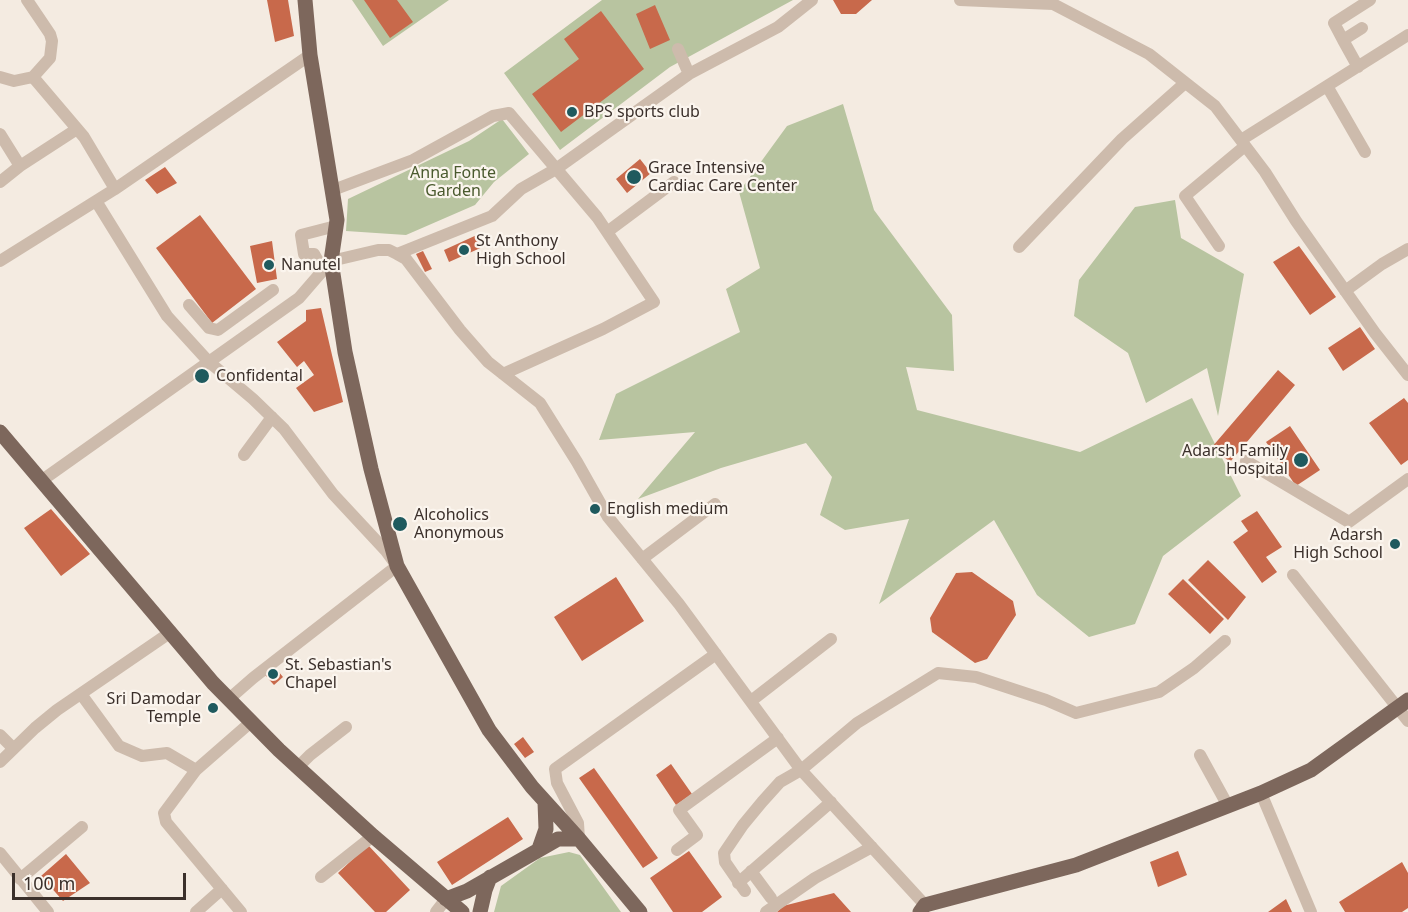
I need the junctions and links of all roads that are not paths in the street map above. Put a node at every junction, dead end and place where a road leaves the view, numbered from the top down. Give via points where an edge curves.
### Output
1 (27, 0) edge
2 (304, 0) edge
3 (812, 0) edge
4 (960, 0) edge
5 (1370, 0) edge
6 (1003, 1) edge
7 (1362, 28) dead end
8 (1408, 35) edge
9 (1343, 40) junction
10 (678, 49) dead end
11 (310, 55) junction
12 (1358, 67) junction
13 (689, 74) junction
14 (0, 77) edge
15 (33, 77) junction
16 (1185, 82) junction
17 (1327, 86) junction
18 (77, 129) junction
19 (0, 134) edge
20 (1243, 143) junction
21 (1365, 152) dead end
22 (20, 165) junction
23 (556, 169) junction
24 (0, 182) edge
25 (674, 182) dead end
26 (115, 189) junction
27 (333, 190) junction
28 (96, 201) junction
29 (336, 226) junction
30 (607, 232) junction
31 (1219, 246) dead end
32 (1019, 247) dead end
33 (1408, 249) edge
34 (397, 254) junction
35 (0, 261) edge
36 (327, 266) junction
37 (1345, 291) junction
38 (189, 305) dead end
39 (276, 313) junction
40 (239, 315) junction
41 (223, 327) junction
42 (251, 330) junction
43 (235, 342) junction
44 (208, 361) junction
45 (503, 374) junction
46 (1408, 375) edge
47 (272, 417) junction
48 (0, 432) edge
49 (244, 455) dead end
50 (1246, 461) dead end
51 (41, 481) junction
52 (1407, 483) edge
53 (715, 504) dead end
54 (642, 559) junction
55 (397, 566) junction
56 (1293, 575) dead end
57 (171, 632) junction
58 (831, 639) dead end
59 (1225, 641) dead end
60 (716, 654) junction
61 (81, 694) junction
62 (229, 699) junction
63 (751, 701) junction
64 (1403, 704) edge
65 (1408, 721) edge
66 (251, 722) junction
67 (346, 727) dead end
68 (0, 735) edge
69 (778, 738) junction
70 (13, 748) junction
71 (1200, 755) dead end
72 (0, 762) edge
73 (298, 767) junction
74 (196, 770) junction
75 (801, 770) junction
76 (1261, 793) junction
77 (545, 802) junction
78 (831, 802) junction
79 (1228, 806) junction
80 (82, 826) dead end
81 (373, 836) junction
82 (579, 838) junction
83 (872, 847) junction
84 (539, 849) junction
85 (677, 850) dead end
86 (0, 853) edge
87 (751, 871) junction
88 (321, 877) dead end
89 (490, 877) junction
90 (20, 879) junction
91 (222, 889) junction
92 (771, 898) dead end
93 (453, 907) edge
94 (924, 910) edge
95 (48, 912) edge
96 (196, 912) edge
97 (241, 912) edge
98 (436, 912) edge
99 (480, 912) edge
100 (640, 912) edge
101 (766, 912) edge
102 (1311, 912) edge

1 - 15 street via 52,41 50,58
2 - 11 main road
3 - 13 street via 778,27
4 - 6 street
5 - 9 street via 1334,23
6 - 16 street via 1053,4 1149,54
7 - 9 street
8 - 12 street
9 - 12 street
10 - 13 street
11 - 26 street
11 - 27 main road
12 - 17 street
13 - 23 street
14 - 15 street via 14,81
15 - 18 street
16 - 20 street via 1215,106
16 - 32 street via 1122,139
17 - 20 street
17 - 21 street
18 - 22 street
18 - 26 street
19 - 22 street
20 - 31 street via 1185,196
20 - 37 street
22 - 24 street
23 - 27 street via 509,113 493,116 413,160
23 - 30 street
23 - 34 street via 521,189 492,216
25 - 30 street
26 - 28 street
27 - 29 main road
28 - 35 street
28 - 44 street via 168,316
29 - 36 main road
29 - 36 street via 301,235 304,255 314,254
30 - 45 street via 654,302
33 - 37 street
34 - 36 street via 378,250
34 - 45 street via 406,259 460,330
36 - 39 street via 299,298
36 - 55 main road via 371,469
37 - 46 street
38 - 41 street via 209,328
39 - 40 street via 268,294
39 - 42 street
40 - 41 street
40 - 42 street
41 - 43 street
42 - 43 street
43 - 44 street
44 - 47 street
44 - 51 street
45 - 54 street via 540,403 608,517
47 - 49 street
47 - 55 street
48 - 51 main road
50 - 52 street via 1349,522
51 - 57 main road
53 - 54 street
54 - 60 street
55 - 62 street
55 - 77 main road via 489,730
56 - 64 street
57 - 61 street
57 - 62 main road
58 - 63 street
59 - 75 street via 1159,692 1076,712 976,676 938,673 856,723
60 - 63 street
60 - 82 street via 555,770 557,783 578,823
61 - 70 street
61 - 74 street via 119,746 142,756 167,753
62 - 66 main road
63 - 69 street
64 - 65 street
64 - 76 main road via 1311,770
66 - 73 main road
66 - 74 street
67 - 73 street
68 - 70 street
69 - 75 street
69 - 85 street via 679,810 697,835
70 - 72 street
71 - 79 street
73 - 81 main road
74 - 91 street via 164,813 166,822
75 - 78 street
75 - 87 street via 780,782 724,853 725,862 741,887
76 - 79 main road
76 - 102 street
77 - 82 main road
77 - 84 main road via 546,828
78 - 83 street
78 - 87 street
79 - 94 main road via 1076,865
80 - 90 street
81 - 88 street
81 - 93 main road
82 - 84 main road via 558,839
82 - 100 main road
83 - 94 street
83 - 101 street
84 - 89 main road
86 - 90 street
87 - 92 street
89 - 93 main road via 466,891
89 - 99 main road
90 - 95 street
91 - 96 street
91 - 97 street
93 - 98 street

